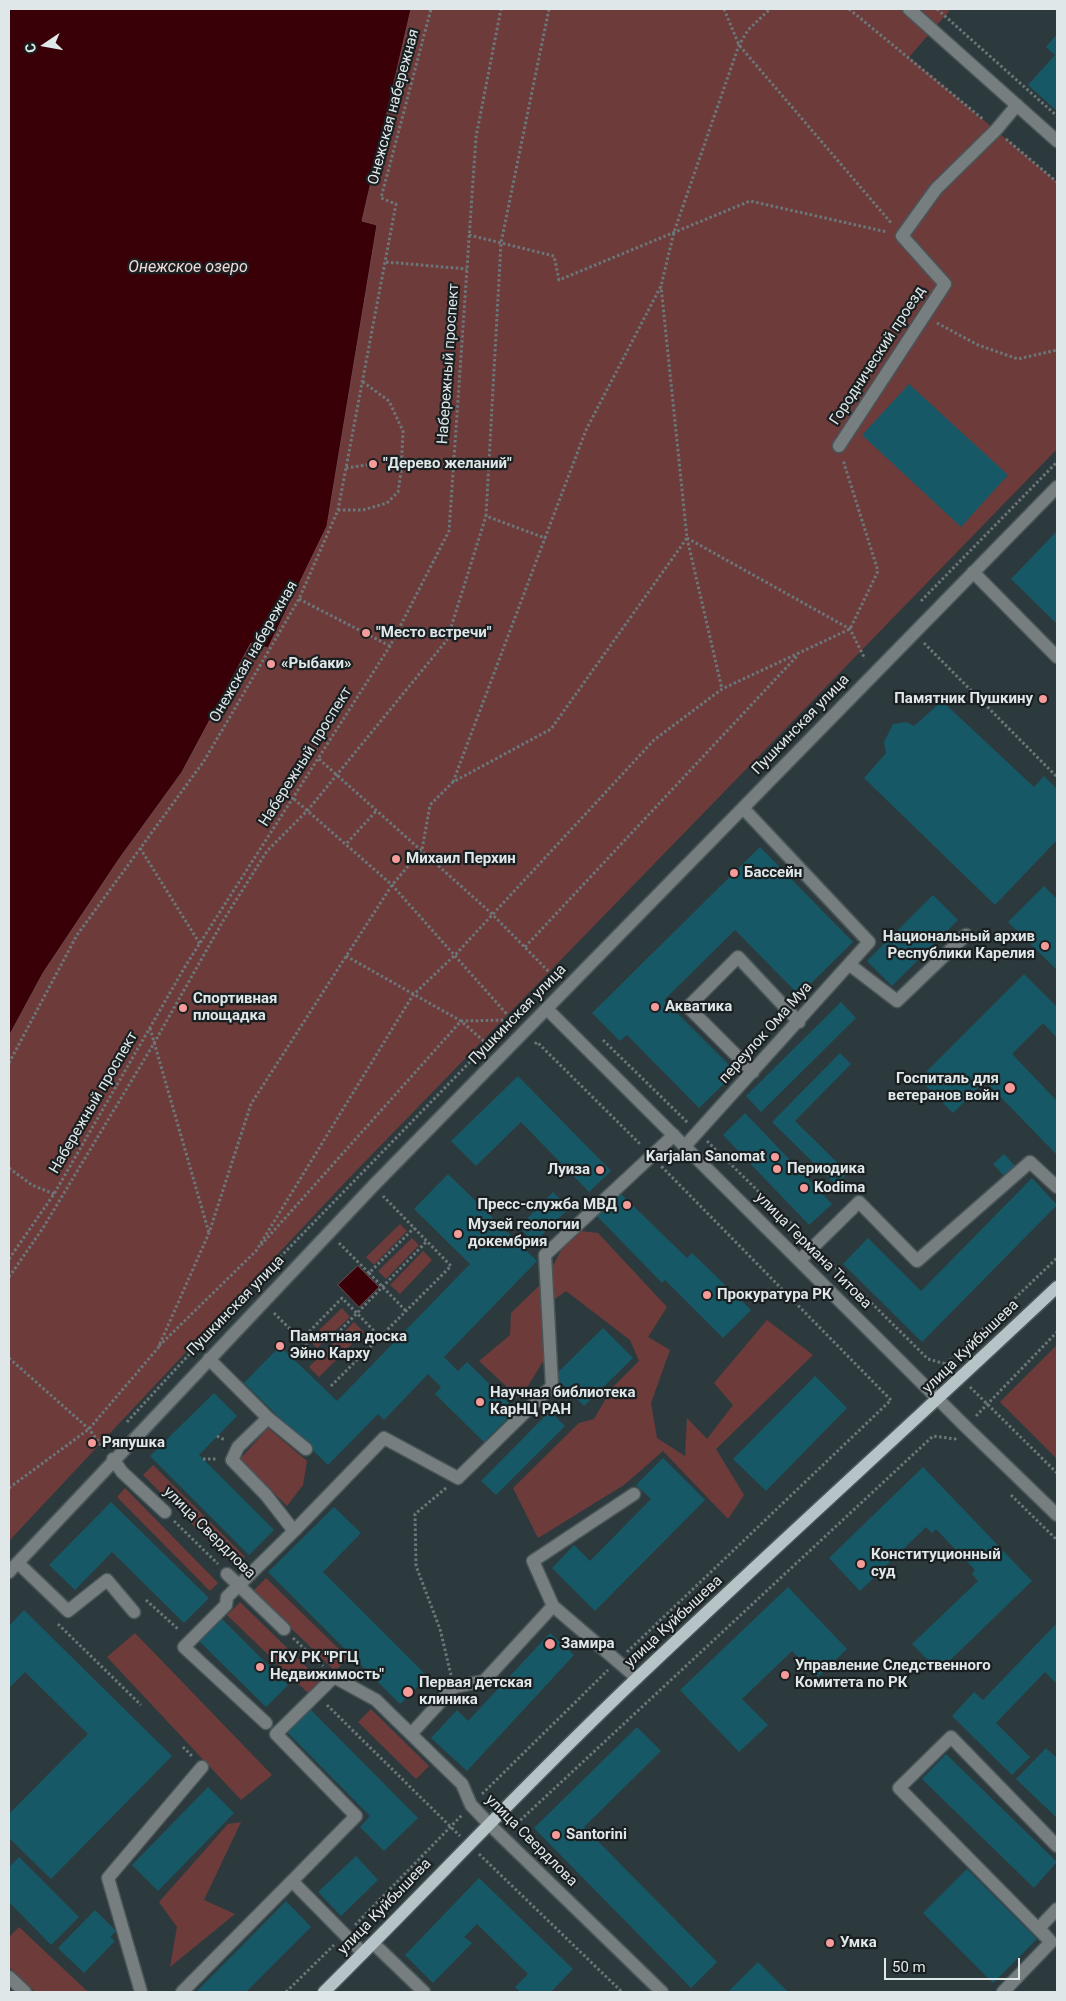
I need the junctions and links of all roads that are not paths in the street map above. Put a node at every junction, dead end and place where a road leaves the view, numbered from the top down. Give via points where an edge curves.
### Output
1 (909, 9) edge
2 (1016, 105) junction
3 (1057, 141) edge
4 (839, 446) road end
5 (1057, 487) edge
6 (973, 572) junction
7 (1057, 658) edge
8 (743, 808) junction
9 (966, 934) dead end
10 (850, 965) junction
11 (547, 1009) junction
12 (799, 1022) junction
13 (753, 1072) junction
14 (674, 1134) junction
15 (685, 1146) junction
16 (1057, 1186) edge
17 (800, 1260) junction
18 (1057, 1287) edge
19 (208, 1359) junction
20 (940, 1399) junction
21 (268, 1418) junction
22 (306, 1449) dead end
23 (113, 1460) junction
24 (634, 1494) dead end
25 (164, 1512) road end
26 (1057, 1515) edge
27 (294, 1531) junction
28 (13, 1567) edge
29 (227, 1574) road end
30 (238, 1585) junction
31 (553, 1606) junction
32 (134, 1612) dead end
33 (284, 1629) dead end
34 (637, 1678) junction
35 (266, 1723) dead end
36 (411, 1734) junction
37 (202, 1767) dead end
38 (489, 1824) junction
39 (1057, 1846) edge
40 (292, 1881) junction
41 (1057, 1909) edge
42 (1039, 1928) junction
43 (373, 1943) junction
44 (363, 1953) junction
45 (9, 1977) edge
46 (25, 1992) edge
47 (141, 1992) edge
48 (182, 1992) edge
49 (324, 1992) edge
50 (424, 1992) edge
51 (662, 1992) edge
52 (1003, 1992) edge

1 - 2 street
2 - 3 street
2 - 4 street, Городнический проезд via 996,130 936,189 902,236 945,284
5 - 6 street, Пушкинская улица
6 - 7 street
6 - 8 street, Пушкинская улица
8 - 10 street, переулок Ома Муа via 869,942
8 - 11 street, Пушкинская улица
9 - 10 street via 897,1001
10 - 12 street, переулок Ома Муа
11 - 14 street, улица Германа Титова
11 - 19 street, Пушкинская улица
12 - 13 street, переулок Ома Муа
12 - 13 street via 738,957 688,1007
13 - 15 street, переулок Ома Муа
14 - 15 street, улица Германа Титова
14 - 27 street via 545,1254 552,1386 458,1478 384,1438
15 - 17 street, улица Германа Титова
16 - 17 street via 1030,1162 917,1261 859,1202
17 - 20 street, улица Германа Титова
18 - 20 main road, улица Куйбышева
19 - 21 street
19 - 23 street, Пушкинская улица
20 - 26 street, улица Германа Титова
20 - 34 main road, улица Куйбышева
21 - 22 street
21 - 27 street via 238,1447 232,1460 266,1495
23 - 25 street, улица Свердлова
23 - 28 street, Пушкинская улица
24 - 31 street via 533,1561
27 - 30 street
28 - 32 street via 68,1611 107,1580
29 - 30 street, улица Свердлова
30 - 33 street, улица Свердлова
30 - 35 street via 227,1596 226,1605 184,1647
31 - 34 street
31 - 36 street via 484,1681 454,1687
34 - 38 main road, улица Куйбышева
36 - 38 street, улица Свердлова via 462,1784 471,1805
36 - 40 street, улица Свердлова via 376,1700 334,1677 276,1734 356,1816
37 - 47 street via 108,1878
38 - 43 main road, улица Куйбышева
38 - 51 street, улица Свердлова
39 - 42 street via 951,1737 899,1788
40 - 44 street
40 - 48 street
41 - 42 street
42 - 52 street via 1051,1942
43 - 44 main road, улица Куйбышева
43 - 50 street
44 - 49 main road, улица Куйбышева
45 - 46 street

